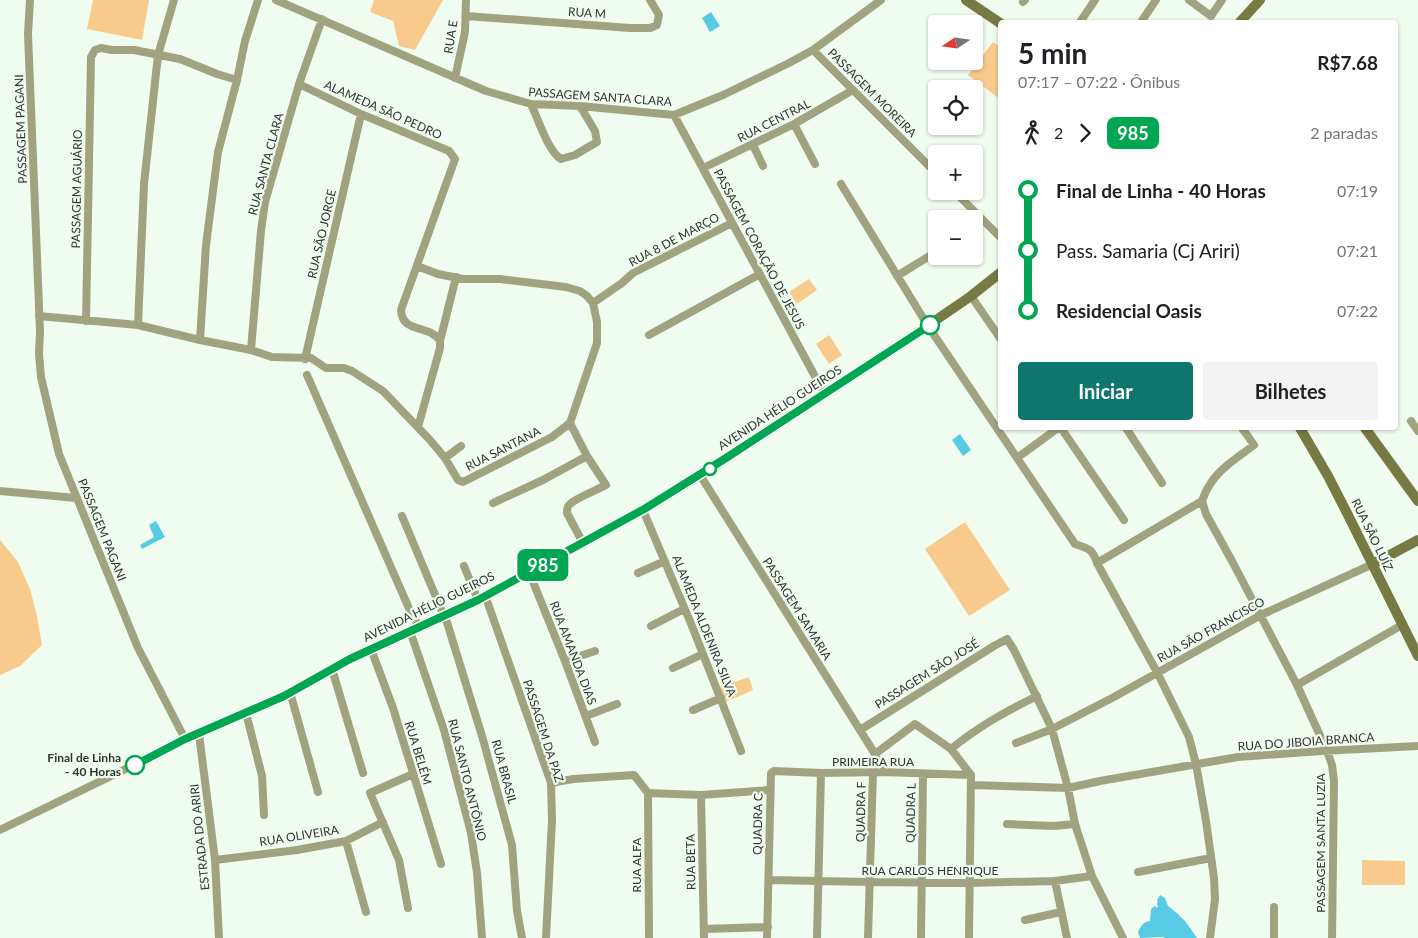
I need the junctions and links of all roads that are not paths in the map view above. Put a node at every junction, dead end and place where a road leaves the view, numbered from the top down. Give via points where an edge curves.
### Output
1 (30, 0) edge
2 (174, 0) edge
3 (258, 0) edge
4 (276, 0) edge
5 (466, 0) edge
6 (881, 0) edge
7 (966, 0) edge
8 (1094, 0) edge
9 (1156, 0) edge
10 (1189, 0) edge
11 (1222, 0) edge
12 (1260, 0) edge
13 (652, 4) edge
14 (466, 16) junction
15 (322, 19) junction
16 (1081, 20) edge
17 (1142, 20) edge
18 (1242, 20) edge
19 (998, 22) edge
20 (812, 50) junction
21 (158, 55) junction
22 (455, 78) junction
23 (237, 80) junction
24 (299, 84) junction
25 (853, 90) junction
26 (531, 104) junction
27 (580, 106) junction
28 (361, 114) junction
29 (674, 115) junction
30 (794, 124) junction
31 (754, 145) junction
32 (815, 164) dead end
33 (928, 165) edge
34 (763, 166) dead end
35 (703, 168) junction
36 (841, 184) dead end
37 (963, 200) edge
38 (732, 222) junction
39 (998, 235) edge
40 (928, 257) edge
41 (416, 266) junction
42 (760, 274) junction
43 (998, 275) edge
44 (897, 276) junction
45 (456, 277) junction
46 (971, 296) junction
47 (593, 303) junction
48 (39, 316) junction
49 (86, 321) junction
50 (138, 325) junction
51 (928, 326) junction
52 (649, 335) dead end
53 (998, 335) edge
54 (200, 340) junction
55 (440, 341) junction
56 (251, 350) junction
57 (305, 359) junction
58 (307, 375) dead end
59 (825, 394) junction
60 (1412, 421) dead end
61 (570, 423) junction
62 (418, 427) junction
63 (998, 430) edge
64 (998, 430) edge
65 (1056, 430) edge
66 (1060, 430) edge
67 (1127, 430) edge
68 (1244, 430) edge
69 (1301, 430) edge
70 (1366, 430) edge
71 (1418, 431) edge
72 (461, 446) dead end
73 (587, 456) junction
74 (445, 458) junction
75 (1017, 458) junction
76 (700, 475) junction
77 (1162, 483) dead end
78 (0, 491) edge
79 (76, 498) junction
80 (1202, 501) junction
81 (1418, 502) edge
82 (493, 503) dead end
83 (643, 510) junction
84 (402, 516) dead end
85 (1124, 520) dead end
86 (1418, 540) edge
87 (584, 543) junction
88 (665, 561) junction
89 (1097, 563) junction
90 (1373, 564) junction
91 (464, 566) dead end
92 (529, 572) junction
93 (638, 573) dead end
94 (481, 598) junction
95 (684, 609) junction
96 (1261, 615) junction
97 (445, 616) junction
98 (1402, 625) junction
99 (651, 626) dead end
100 (414, 629) junction
101 (372, 649) junction
102 (595, 651) dead end
103 (704, 654) junction
104 (1418, 656) edge
105 (565, 661) junction
106 (673, 668) dead end
107 (332, 669) junction
108 (1158, 674) junction
109 (1297, 685) junction
110 (290, 692) junction
111 (1037, 696) junction
112 (721, 698) junction
113 (617, 704) dead end
114 (693, 710) dead end
115 (246, 713) junction
116 (586, 716) junction
117 (1052, 729) junction
118 (860, 730) junction
119 (199, 734) junction
120 (185, 739) junction
121 (595, 742) dead end
122 (1016, 743) dead end
123 (1418, 746) edge
124 (951, 749) junction
125 (741, 751) dead end
126 (1327, 751) junction
127 (875, 754) junction
128 (1196, 764) junction
129 (134, 765) joint
130 (774, 771) joint
131 (873, 772) junction
132 (883, 772) junction
133 (363, 773) dead end
134 (821, 773) junction
135 (413, 774) junction
136 (923, 774) junction
137 (971, 775) junction
138 (551, 784) junction
139 (972, 785) junction
140 (1068, 788) junction
141 (770, 790) junction
142 (318, 792) dead end
143 (648, 793) junction
144 (701, 795) junction
145 (264, 814) dead end
146 (383, 822) junction
147 (1007, 824) dead end
148 (1075, 824) junction
149 (0, 830) edge
150 (346, 841) junction
151 (1211, 858) junction
152 (215, 860) junction
153 (441, 864) dead end
154 (1138, 872) dead end
155 (1092, 876) junction
156 (769, 880) junction
157 (818, 881) junction
158 (1055, 881) junction
159 (870, 882) junction
160 (969, 882) junction
161 (921, 883) junction
162 (1274, 907) dead end
163 (408, 908) dead end
164 (366, 912) dead end
165 (1061, 912) junction
166 (1025, 920) dead end
167 (768, 927) junction
168 (704, 929) junction
169 (219, 938) edge
170 (482, 938) edge
171 (522, 938) edge
172 (546, 938) edge
173 (649, 938) edge
174 (704, 938) edge
175 (767, 938) edge
176 (817, 938) edge
177 (868, 938) edge
178 (921, 938) edge
179 (969, 938) edge
180 (1067, 938) edge
181 (1123, 938) edge
182 (1210, 938) edge
183 (1274, 938) edge
184 (1332, 938) edge

1 - 48 street, PASSAGEM PAGANI via 28,34
2 - 21 street
3 - 23 street
4 - 15 street, PASSAGEM SANTA CLARA
5 - 14 street, RUA E
6 - 20 street, PASSAGEM SANTA CLARA
7 - 19 main road
8 - 16 street
9 - 17 street
10 - 11 street via 1211,16
12 - 18 main road
13 - 14 street, RUA M via 660,15 657,25 650,28
14 - 22 street, RUA E
15 - 22 street, PASSAGEM SANTA CLARA
15 - 24 street, RUA SANTA CLARA
20 - 25 street, PASSAGEM MOREIRA
20 - 29 street, PASSAGEM SANTA CLARA via 723,95
21 - 23 street via 180,59
21 - 49 street, PASSAGEM AGUÁRIO via 101,48 95,50 91,57
21 - 50 street via 144,184
22 - 26 street, PASSAGEM SANTA CLARA
23 - 54 street via 218,152 206,245
24 - 28 street, ALAMEDA SÃO PEDRO
24 - 56 street, RUA SANTA CLARA via 265,202
25 - 30 street, RUA CENTRAL
25 - 33 street, PASSAGEM MOREIRA
26 - 27 street, PASSAGEM SANTA CLARA
26 - 27 street via 549,145 562,159 597,142 595,131
27 - 29 street, PASSAGEM SANTA CLARA
28 - 41 street, ALAMEDA SÃO PEDRO via 450,151 455,159
28 - 57 street, RUA SÃO JORGE
29 - 35 street, PASSAGEM CORAÇÃO DE JESUS
30 - 31 street, RUA CENTRAL
30 - 32 street
31 - 34 street
31 - 35 street, RUA CENTRAL
35 - 38 street, PASSAGEM CORAÇÃO DE JESUS
36 - 44 street
37 - 39 street
38 - 42 street, PASSAGEM CORAÇÃO DE JESUS
38 - 47 street, RUA 8 DE MARÇO via 633,273
40 - 44 street
41 - 45 street
41 - 55 street via 401,316 412,327 434,334
42 - 52 street
42 - 59 street, PASSAGEM CORAÇÃO DE JESUS
43 - 46 main road, AVENIDA HÉLIO GUEIROS
44 - 51 street
45 - 47 street via 500,278 566,287 580,291
45 - 55 street
46 - 51 main road, AVENIDA HÉLIO GUEIROS
46 - 53 street
47 - 61 street via 597,343
48 - 49 street
48 - 79 street, PASSAGEM PAGANI via 44,396 59,454
49 - 50 street
50 - 54 street
51 - 59 main road, AVENIDA HÉLIO GUEIROS
51 - 63 street
54 - 56 street
55 - 62 street
56 - 57 street via 272,357
57 - 62 street via 311,358 326,368 344,368 362,377 383,392
58 - 100 street, RUA SANTO ANTÔNIO via 408,605
59 - 76 main road, AVENIDA HÉLIO GUEIROS
60 - 71 street
61 - 73 street
61 - 74 street, RUA SANTANA via 552,437 463,482 458,480
62 - 74 street
64 - 75 street
65 - 75 street
66 - 85 street
67 - 77 street
68 - 80 street via 1254,444 1214,479
69 - 90 main road, RUA SÃO LUÍZ
70 - 81 main road
72 - 74 street
73 - 82 street
73 - 87 street via 606,485 567,507
75 - 89 street via 1075,544 1091,550
76 - 83 main road, AVENIDA HÉLIO GUEIROS
76 - 118 street, PASSAGEM SAMARIA
78 - 79 street
79 - 120 street, PASSAGEM PAGANI via 138,648
80 - 89 street
80 - 96 street, PASSAGEM SANTA LUZIA
83 - 87 main road, AVENIDA HÉLIO GUEIROS
83 - 88 street, ALAMEDA ALDENIRA SILVA
84 - 97 street, RUA BRASIL
86 - 90 main road, RUA SÃO FRANCISCO
87 - 92 main road, AVENIDA HÉLIO GUEIROS
88 - 93 street
88 - 95 street, ALAMEDA ALDENIRA SILVA
89 - 108 street
90 - 96 street, RUA SÃO FRANCISCO
90 - 98 main road, RUA SÃO LUÍZ
91 - 94 street, PASSAGEM DA PAZ
92 - 94 main road, AVENIDA HÉLIO GUEIROS
92 - 105 street, RUA AMANDA DIAS
94 - 97 main road, AVENIDA HÉLIO GUEIROS
94 - 138 street, PASSAGEM DA PAZ
95 - 99 street
95 - 103 street, ALAMEDA ALDENIRA SILVA
96 - 108 street, RUA SÃO FRANCISCO
96 - 109 street, PASSAGEM SANTA LUZIA
97 - 100 main road, AVENIDA HÉLIO GUEIROS
97 - 171 street, RUA BRASIL via 512,845
98 - 104 main road, RUA SÃO LUÍZ
98 - 109 street
100 - 101 main road, AVENIDA HÉLIO GUEIROS
100 - 170 street, RUA SANTO ANTÔNIO via 470,833 477,872
101 - 107 main road, AVENIDA HÉLIO GUEIROS
101 - 135 street, RUA BELÉM
102 - 105 street
103 - 106 street
103 - 112 street, ALAMEDA ALDENIRA SILVA
105 - 116 street, RUA AMANDA DIAS
107 - 110 main road, AVENIDA HÉLIO GUEIROS
107 - 133 street
108 - 117 street, RUA SÃO FRANCISCO
108 - 128 street via 1189,737
109 - 126 street, PASSAGEM SANTA LUZIA
110 - 115 main road, AVENIDA HÉLIO GUEIROS
110 - 142 street
111 - 117 street
111 - 118 street, PASSAGEM SÃO JOSÉ via 1007,639
111 - 124 street via 971,732
112 - 114 street
112 - 125 street, ALAMEDA ALDENIRA SILVA
113 - 116 street
115 - 119 main road, AVENIDA HÉLIO GUEIROS
115 - 145 street via 262,776
116 - 121 street, RUA AMANDA DIAS
117 - 122 street, RUA SÃO FRANCISCO
117 - 140 street
118 - 127 street, PASSAGEM SAMARIA
119 - 120 main road, AVENIDA HÉLIO GUEIROS
119 - 152 street, ESTRADA DO ARIRI
120 - 129 main road, AVENIDA HÉLIO GUEIROS
123 - 126 street, RUA DO JIBOIA BRANCA
124 - 127 street via 915,724
124 - 137 street
126 - 128 street, RUA DO JIBOIA BRANCA
126 - 184 street, PASSAGEM SANTA LUZIA via 1334,781
127 - 132 street, PASSAGEM SAMARIA
128 - 140 street, RUA DO JIBOIA BRANCA
128 - 151 street
129 - 149 street, AVENIDA HÉLIO GUEIROS
130 - 134 street, PRIMEIRA RUA
130 - 141 street, QUADRA C via 770,773
131 - 132 street, PRIMEIRA RUA
131 - 134 street, PRIMEIRA RUA
131 - 159 street, QUADRA F
132 - 136 street, PRIMEIRA RUA
134 - 157 street
135 - 146 street via 370,793
135 - 153 street, RUA BELÉM
136 - 137 street, PRIMEIRA RUA
136 - 161 street, QUADRA L
137 - 139 street
138 - 143 street via 573,779 634,775
138 - 172 street, PASSAGEM DA PAZ
139 - 140 street, RUA DO JIBOIA BRANCA
139 - 160 street
140 - 148 street
141 - 144 street
141 - 156 street, QUADRA C
143 - 144 street
143 - 173 street, RUA ALFA
144 - 168 street, RUA BETA
146 - 150 street, RUA OLIVEIRA
146 - 163 street via 399,860
147 - 148 street
148 - 155 street
150 - 152 street, RUA OLIVEIRA
150 - 164 street
151 - 154 street
151 - 182 street via 1215,899
152 - 169 street, ESTRADA DO ARIRI
155 - 158 street, RUA CARLOS HENRIQUE
155 - 181 street
156 - 157 street, RUA CARLOS HENRIQUE
156 - 167 street, QUADRA C
157 - 159 street, RUA CARLOS HENRIQUE
157 - 176 street
158 - 160 street, RUA CARLOS HENRIQUE
158 - 165 street
159 - 161 street, RUA CARLOS HENRIQUE
159 - 177 street, QUADRA F
160 - 161 street, RUA CARLOS HENRIQUE
160 - 179 street
161 - 178 street, QUADRA L
162 - 183 street
165 - 166 street
165 - 180 street
167 - 168 street
167 - 175 street, QUADRA C
168 - 174 street, RUA BETA

